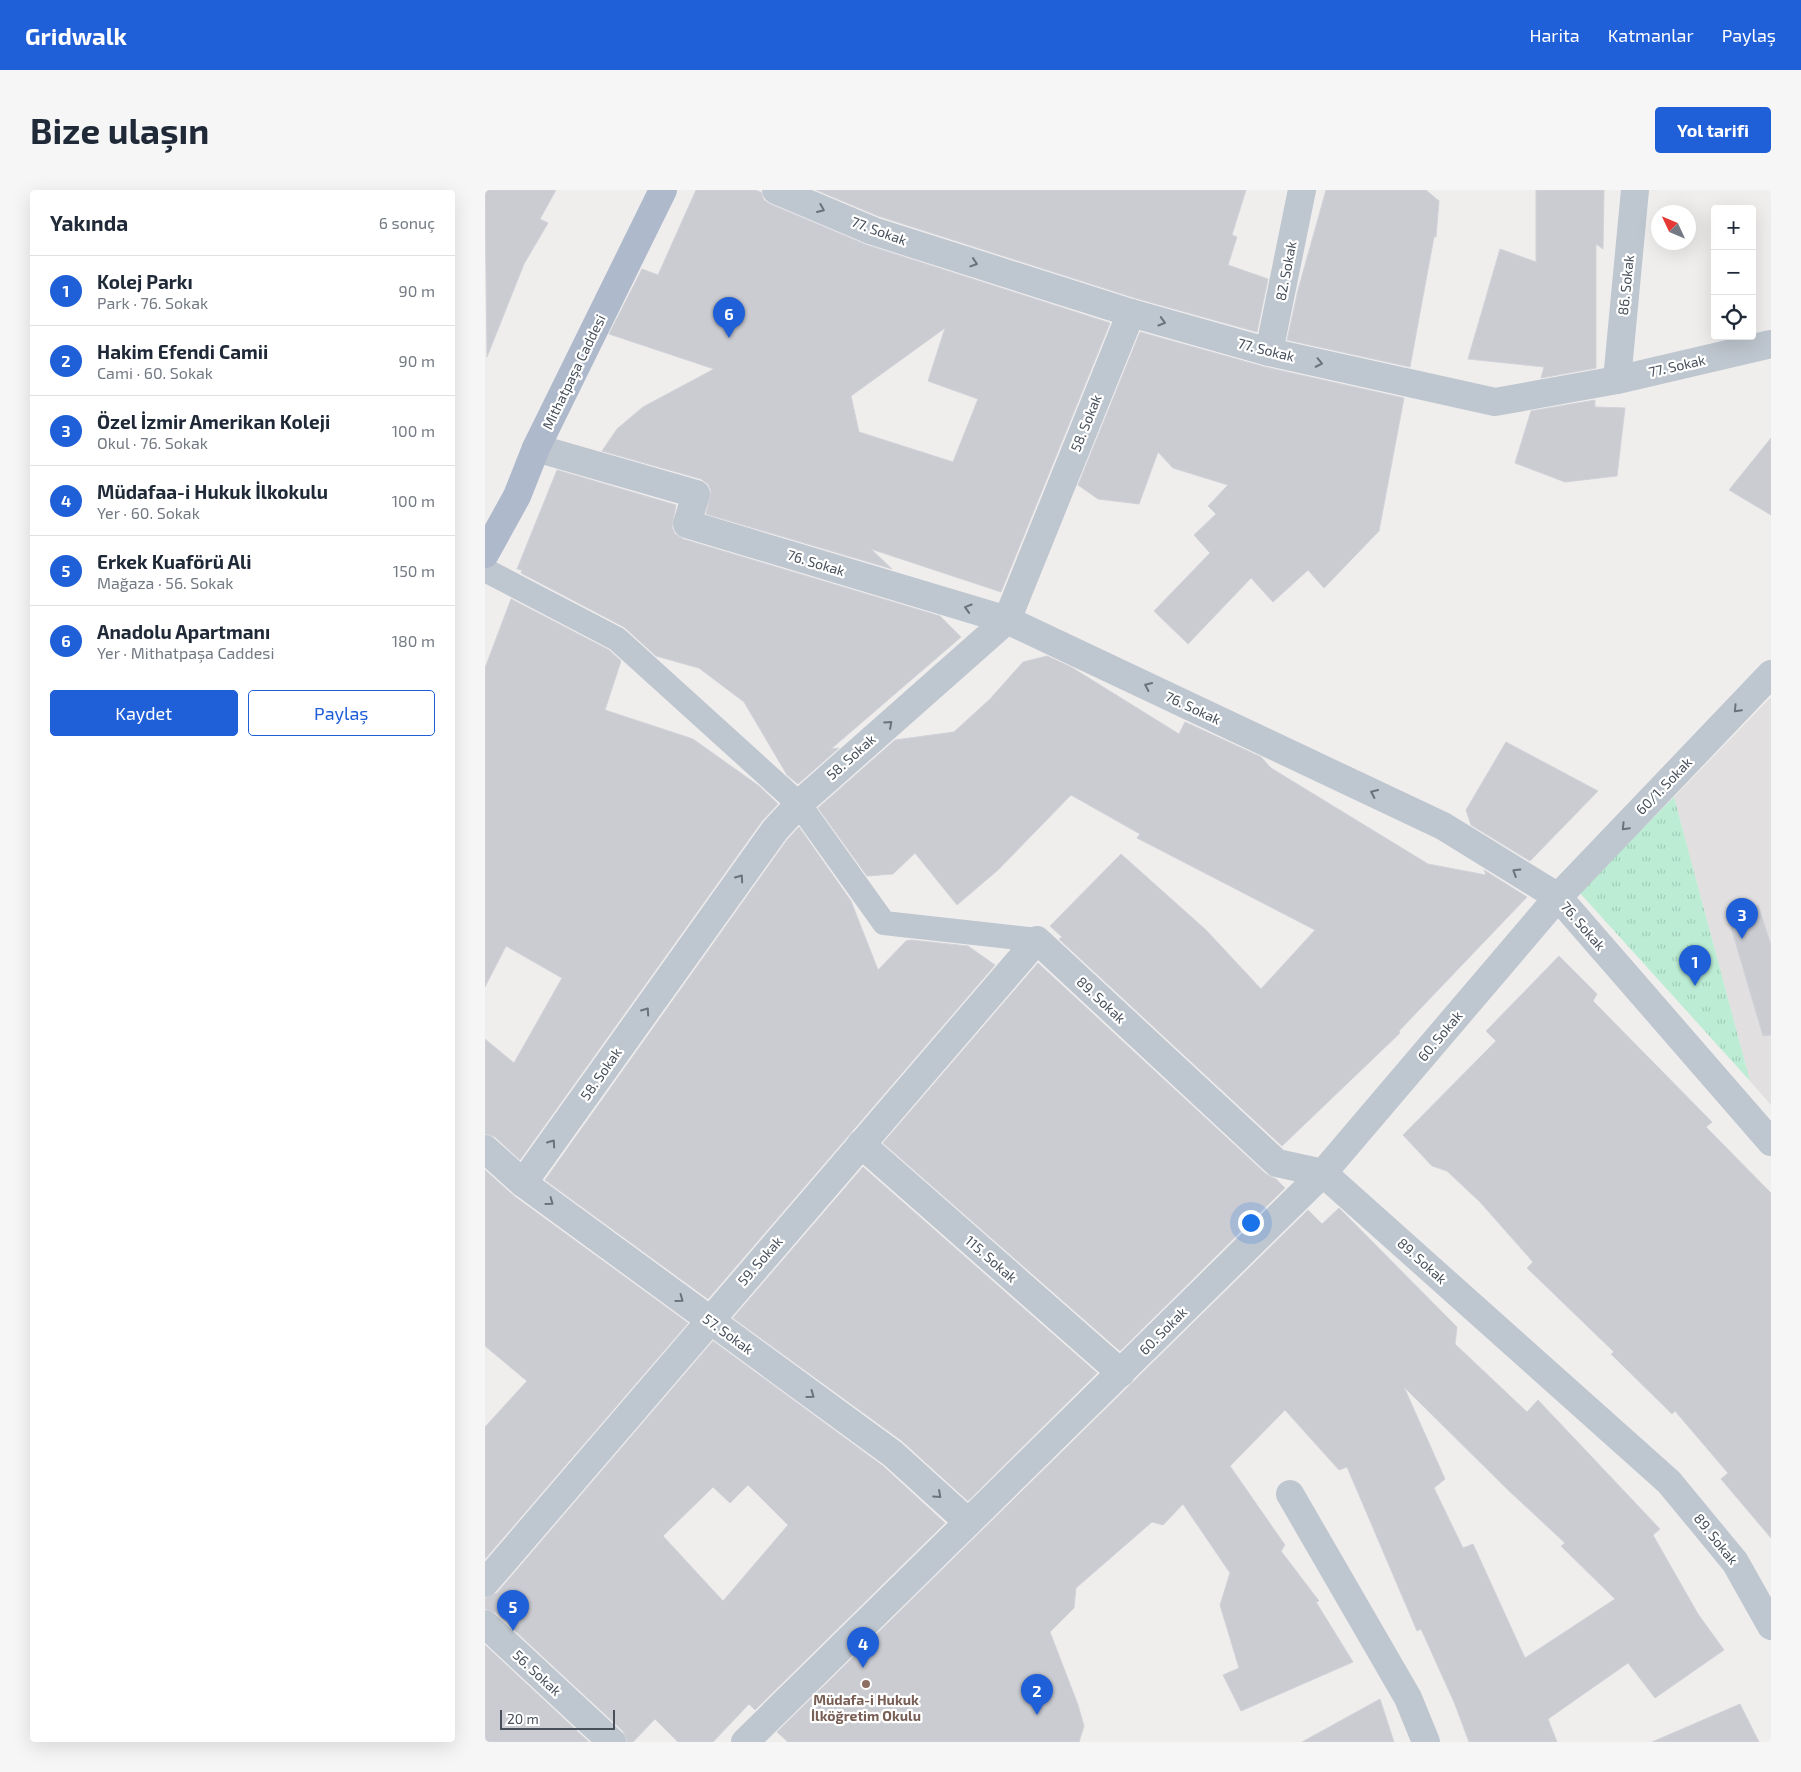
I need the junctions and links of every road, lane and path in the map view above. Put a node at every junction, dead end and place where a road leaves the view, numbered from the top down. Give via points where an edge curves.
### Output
1 (663, 190) edge
2 (776, 190) edge
3 (1302, 190) edge
4 (1635, 190) edge
5 (1131, 313) junction
6 (1771, 344) edge
7 (1269, 352) junction
8 (1617, 380) junction
9 (537, 448) junction
10 (485, 554) edge
11 (485, 570) edge
12 (1007, 620) junction
13 (1771, 674) edge
14 (799, 804) junction
15 (1558, 897) junction
16 (1037, 940) junction
17 (1771, 1142) edge
18 (861, 1144) junction
19 (485, 1149) edge
20 (1323, 1173) junction
21 (523, 1183) junction
22 (709, 1320) junction
23 (1121, 1373) junction
24 (1290, 1494) dead end
25 (968, 1522) junction
26 (485, 1583) edge
27 (485, 1624) edge
28 (1771, 1626) edge
29 (612, 1742) edge
30 (745, 1742) edge
31 (1426, 1742) edge

1 - 9 main road, Mithatpaşa Caddesi
2 -> 5 street, 77. Sokak via 873,231
3 - 7 street, 82. Sokak
4 - 8 street, 86. Sokak
5 -> 7 street, 77. Sokak
5 - 12 street, 58. Sokak
6 - 8 street, 77. Sokak
7 -> 8 street, 77. Sokak via 1495,402
9 - 10 main road, Mithatpaşa Caddesi via 517,496
12 -> 9 street, 76. Sokak via 687,524 696,494
11 - 14 street via 617,638
14 -> 12 street, 58. Sokak
15 -> 12 street, 76. Sokak via 1443,826
13 -> 15 street, 60/1. Sokak
14 - 16 street via 884,923
21 -> 14 street, 58. Sokak via 775,830
15 - 17 street, 76. Sokak
15 - 20 street, 60. Sokak
16 - 18 street, 59. Sokak
16 - 20 street, 89. Sokak via 1277,1163
18 - 22 street, 59. Sokak
18 - 23 street, 115. Sokak
19 - 21 street, 57. Sokak
20 - 23 street, 60. Sokak
20 - 28 street, 89. Sokak via 1669,1482 1735,1562
21 -> 22 street, 57. Sokak
22 -> 25 street, 57. Sokak via 893,1454
22 - 26 street, 59. Sokak
23 - 25 street, 60. Sokak
24 - 31 street via 1408,1698
25 - 30 street, 60. Sokak
27 - 29 street, 56. Sokak

